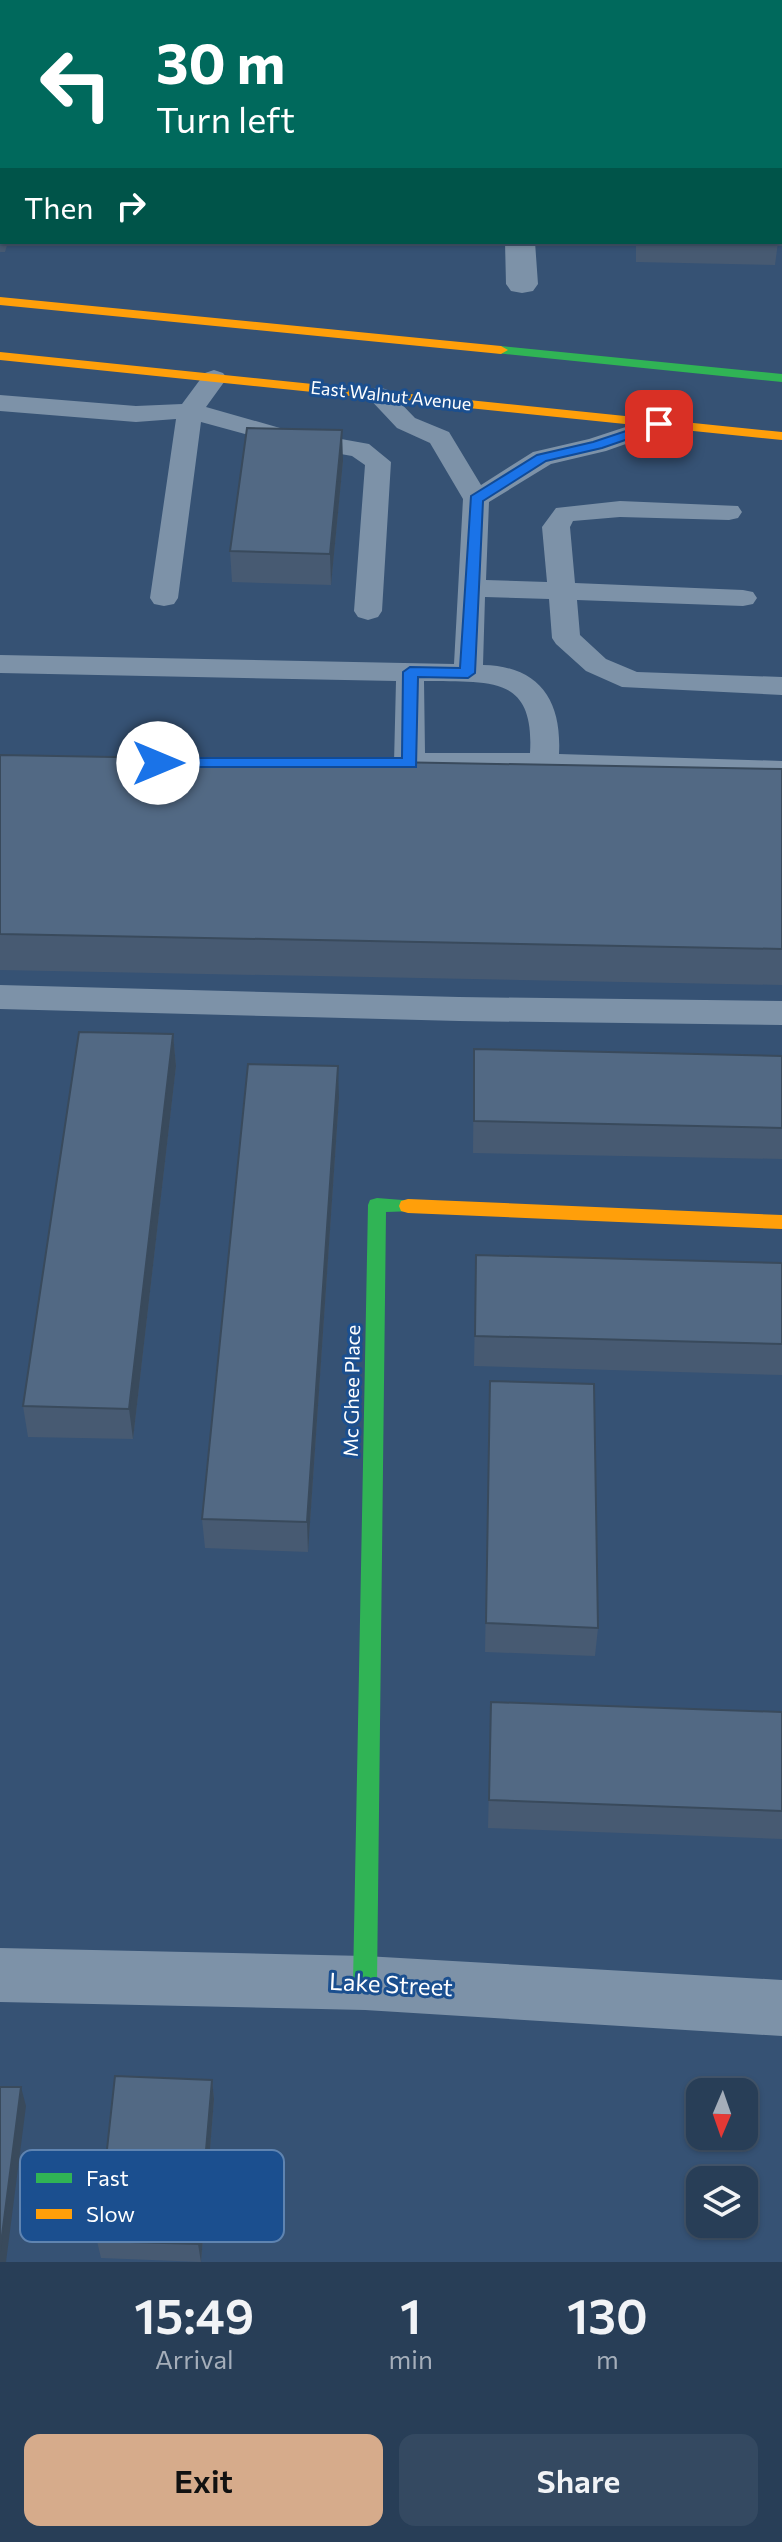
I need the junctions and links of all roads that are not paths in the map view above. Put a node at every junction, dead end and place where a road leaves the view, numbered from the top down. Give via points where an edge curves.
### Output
1 (520, 244) edge
2 (522, 284) dead end
3 (0, 301) edge
4 (0, 356) edge
5 (214, 378) junction
6 (782, 378) edge
7 (379, 395) junction
8 (0, 403) edge
9 (190, 411) junction
10 (659, 424) junction
11 (782, 436) edge
12 (476, 499) junction
13 (729, 512) dead end
14 (472, 588) junction
15 (561, 591) junction
16 (164, 598) dead end
17 (743, 598) dead end
18 (368, 611) dead end
19 (0, 664) edge
20 (410, 672) junction
21 (468, 673) junction
22 (782, 686) edge
23 (379, 763) edge
24 (410, 763) junction
25 (543, 763) junction
26 (782, 771) edge
27 (0, 997) edge
28 (782, 1013) edge
29 (782, 1222) edge
30 (0, 1975) edge
31 (365, 1983) junction
32 (782, 2008) edge

1 - 2 street
3 - 6 main road
4 - 5 main road, East Walnut Avenue
5 - 7 main road, East Walnut Avenue
5 - 9 lane
7 - 10 main road, East Walnut Avenue
7 - 12 lane via 406,423 440,438
8 - 9 lane via 136,414
9 - 16 lane
9 - 18 lane via 360,450 378,462
10 - 11 main road, East Walnut Avenue
10 - 12 lane via 542,458
12 - 14 lane
13 - 15 lane via 620,509 565,514 556,527
14 - 15 lane
14 - 21 lane
15 - 17 lane
15 - 22 lane via 566,638 596,665 632,681
19 - 20 lane
20 - 21 lane
20 - 24 lane
21 - 25 lane via 502,674 526,687 547,744
23 - 24 lane
24 - 25 lane
25 - 26 lane
27 - 28 lane
29 - 31 main road, Mc Ghee Place via 377,1205
30 - 31 street, Lake Street
31 - 32 street, Lake Street

